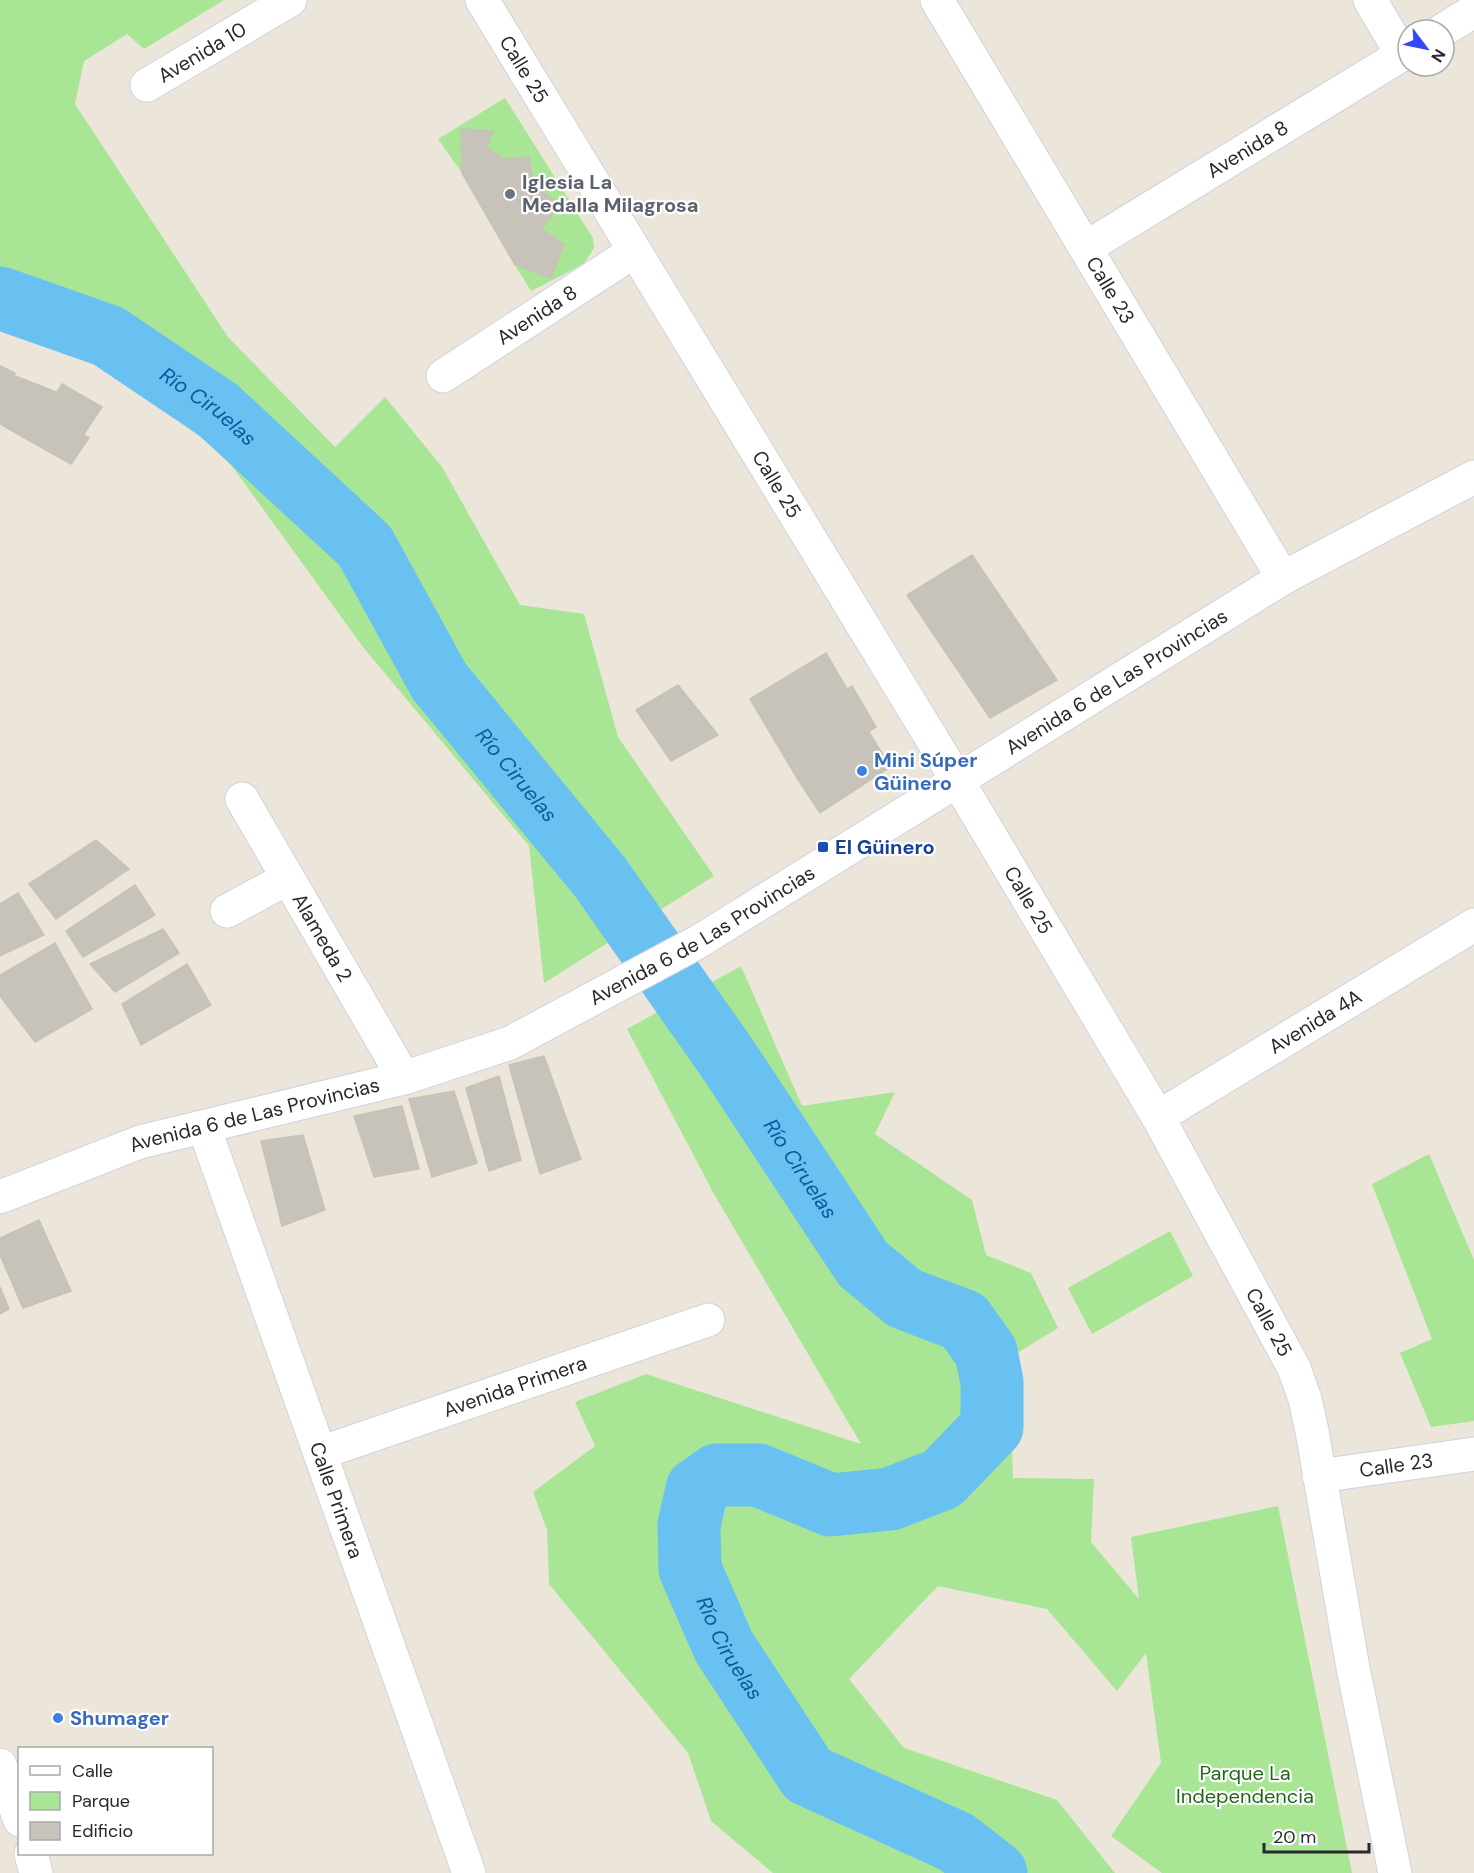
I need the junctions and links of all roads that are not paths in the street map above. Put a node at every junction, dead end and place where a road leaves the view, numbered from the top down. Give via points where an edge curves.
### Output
1 (290, 0) edge
2 (482, 0) edge
3 (937, 0) edge
4 (1370, 0) edge
5 (1474, 11) edge
6 (1456, 22) edge
7 (1396, 39) edge
8 (1396, 58) edge
9 (147, 86) dead end
10 (1087, 247) junction
11 (633, 252) junction
12 (443, 376) dead end
13 (1474, 477) edge
14 (1283, 578) junction
15 (957, 780) junction
16 (242, 799) dead end
17 (288, 878) junction
18 (227, 911) dead end
19 (1474, 925) edge
20 (404, 1078) junction
21 (1158, 1117) junction
22 (204, 1127) junction
23 (0, 1197) edge
24 (708, 1320) dead end
25 (320, 1453) junction
26 (1474, 1454) edge
27 (1319, 1476) junction
28 (0, 1765) edge
29 (18, 1814) edge
30 (31, 1855) edge
31 (36, 1873) edge
32 (469, 1873) edge
33 (1395, 1873) edge

1 - 9 street, Avenida 10
2 - 11 street, Calle 25
3 - 10 street, Calle 23
4 - 7 street
5 - 6 street
8 - 10 street, Avenida 8
10 - 14 street, Calle 23
11 - 12 street, Avenida 8
11 - 15 street, Calle 25
13 - 14 street, Avenida 6 de Las Provincias
14 - 15 street, Avenida 6 de Las Provincias
15 - 20 street, Avenida 6 de Las Provincias via 698,942 602,995 510,1043
15 - 21 street, Calle 25
16 - 17 street, Alameda 2
17 - 18 street
17 - 20 street, Alameda 2
19 - 21 street, Avenida 4A
20 - 22 street, Avenida 6 de Las Provincias
21 - 27 street, Calle 25 via 1294,1368 1305,1399
22 - 23 street, Avenida 6 de Las Provincias via 140,1142
22 - 25 street, Calle Primera
24 - 25 street, Avenida Primera
25 - 32 street, Calle Primera
26 - 27 street, Calle 23
27 - 33 street, Calle 25
28 - 29 street
30 - 31 street

